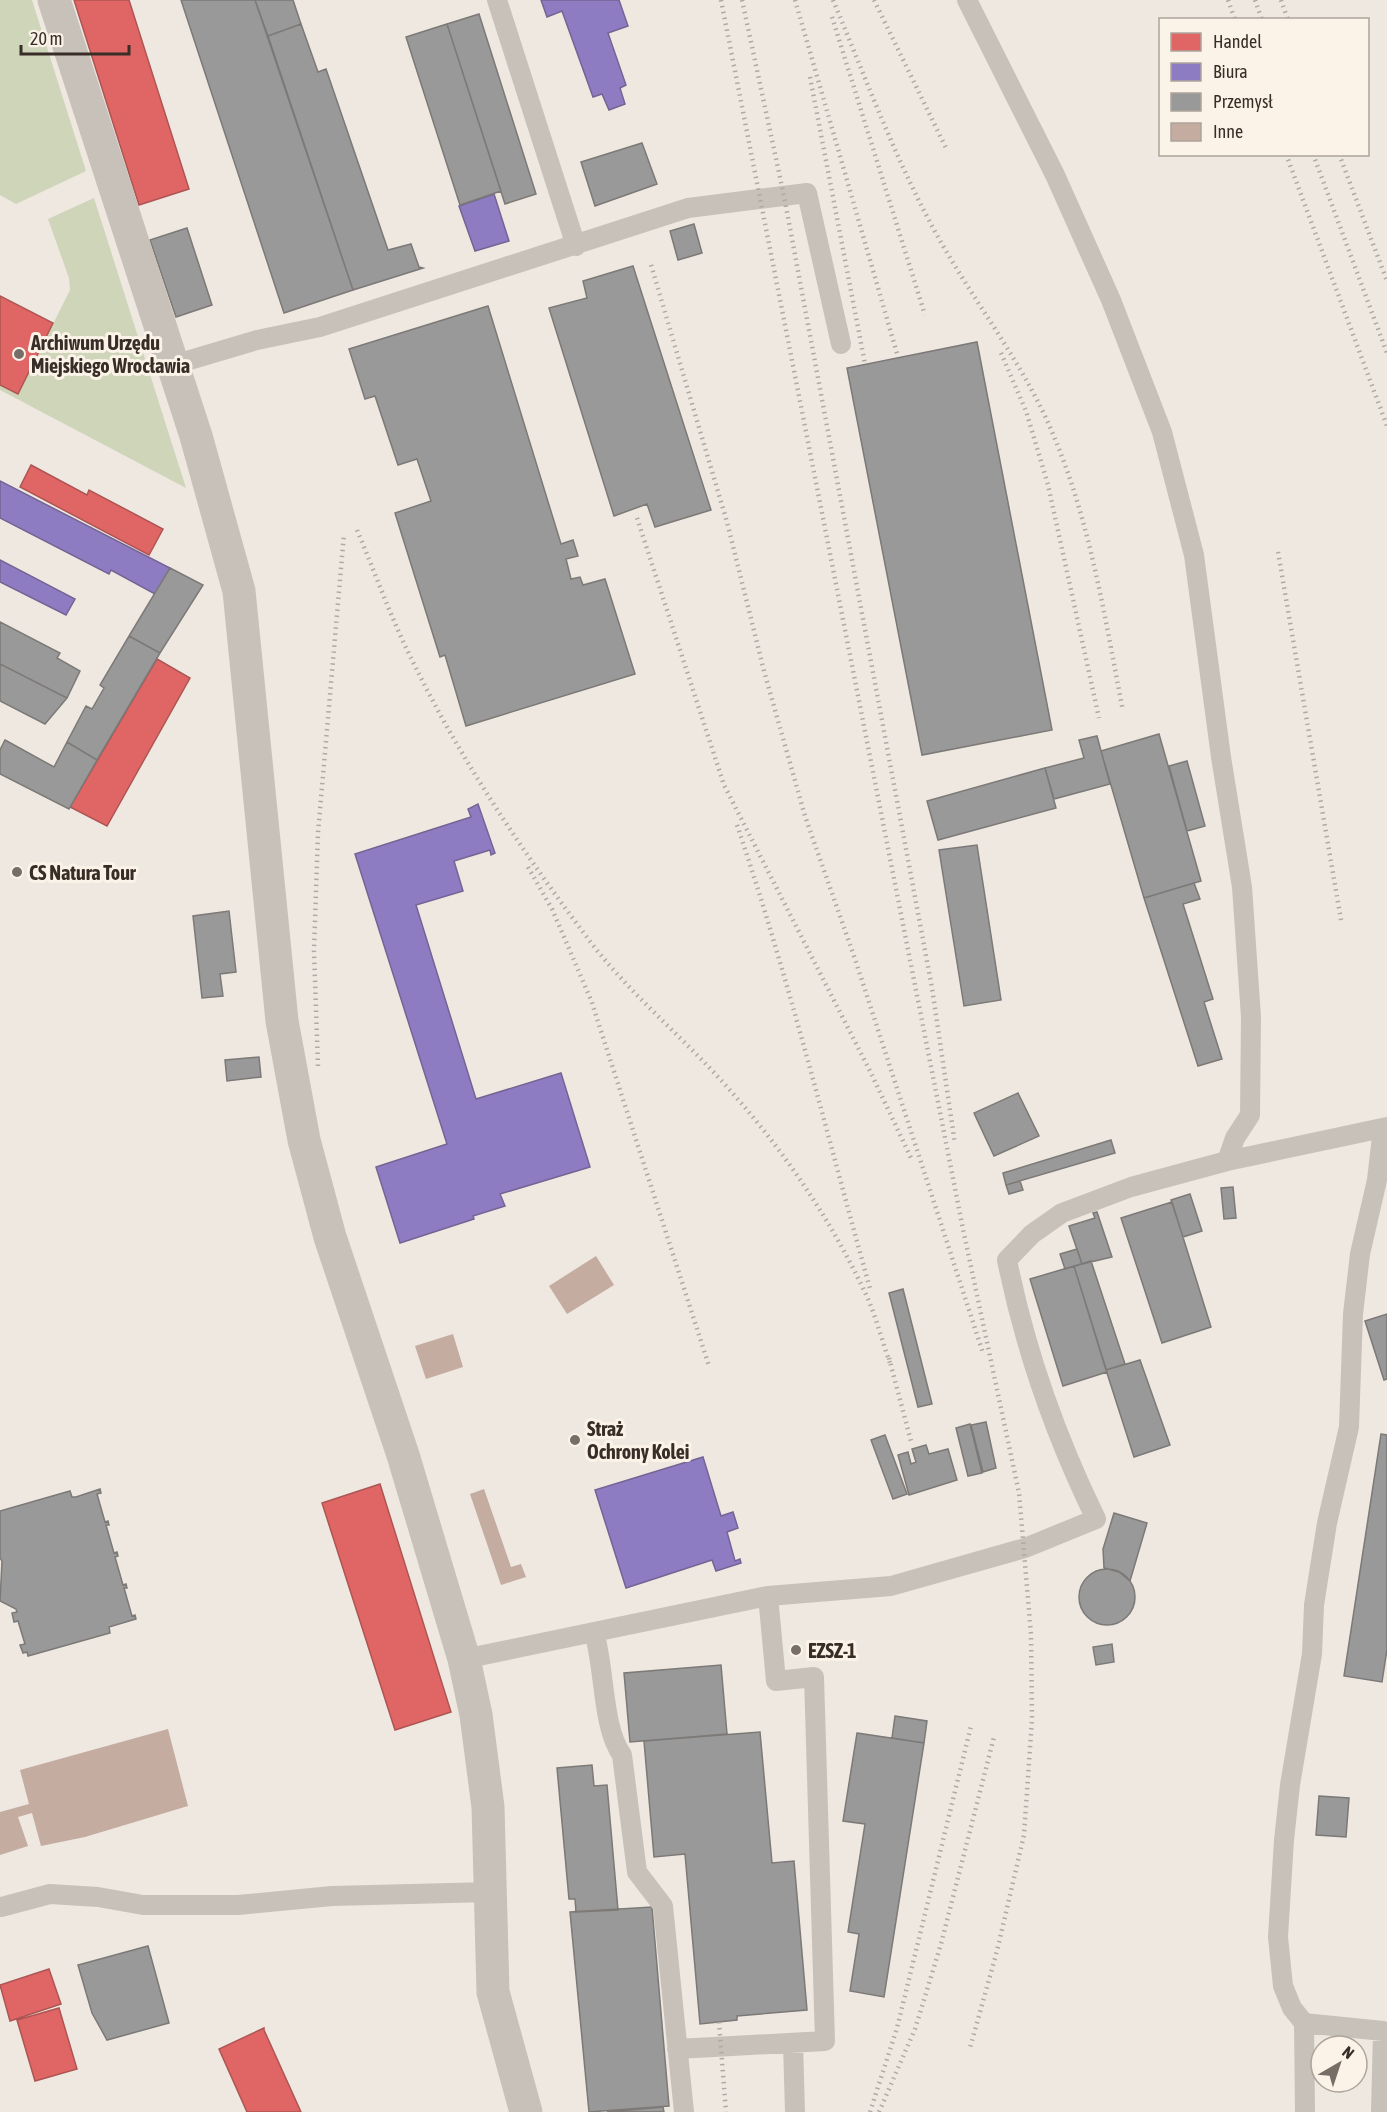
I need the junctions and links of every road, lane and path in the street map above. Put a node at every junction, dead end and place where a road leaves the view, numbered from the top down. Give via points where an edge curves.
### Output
1 (54, 0) edge
2 (497, 0) edge
3 (967, 0) edge
4 (576, 246) junction
5 (841, 344) dead end
6 (173, 365) junction
7 (1385, 1127) edge
8 (1227, 1161) junction
9 (768, 1596) junction
10 (594, 1632) junction
11 (464, 1659) junction
12 (490, 1892) junction
13 (1, 1907) edge
14 (1304, 2023) junction
15 (794, 2043) junction
16 (677, 2049) junction
17 (526, 2112) edge
18 (684, 2112) edge
19 (795, 2112) edge
20 (1305, 2112) edge
21 (1381, 2112) edge

1 - 6 street
2 - 4 lane
3 - 8 lane via 1111,300 1162,432 1194,555 1242,887 1251,1017 1250,1115 1235,1138
4 - 5 lane via 688,208 807,193
4 - 6 lane via 509,264 320,327 256,340
6 - 11 street via 239,591 282,1021 304,1140 330,1237 403,1455
7 - 8 lane
7 - 14 lane via 1360,1254 1353,1314 1349,1427 1315,1594 1312,1654 1284,1840 1278,1937 1283,1986 1292,2008
8 - 9 lane via 1131,1187 1062,1213 1032,1234 1007,1260 1018,1314 1069,1463 1096,1519 1024,1548 891,1586
9 - 10 lane
9 - 15 lane via 776,1681 813,1677 825,2041
10 - 11 lane
10 - 16 lane via 602,1657 612,1742 622,1755 637,1872 663,1906
11 - 12 street via 488,1807
12 - 13 lane via 332,1896 238,1905 143,1905 50,1894
12 - 17 street via 493,1992
14 - 20 lane
14 - 21 lane via 1383,2031
15 - 16 lane
15 - 19 lane
16 - 18 lane

